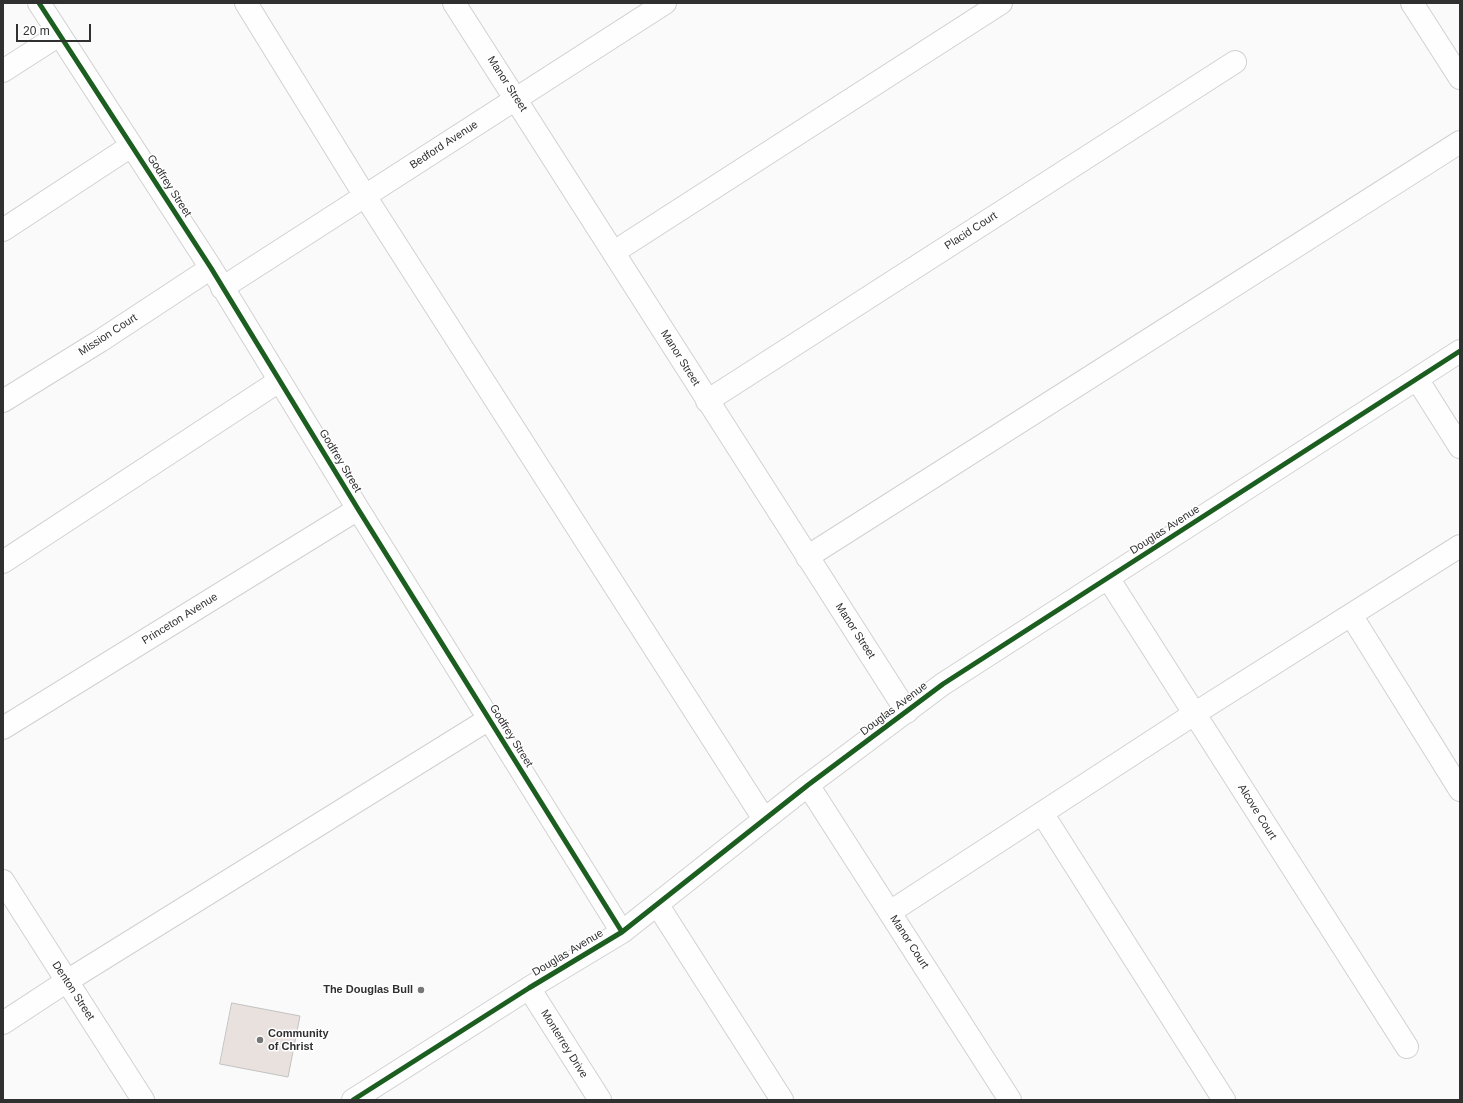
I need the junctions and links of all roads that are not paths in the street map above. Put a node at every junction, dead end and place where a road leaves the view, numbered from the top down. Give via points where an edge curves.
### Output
1 (38, 3) edge
2 (246, 3) edge
3 (454, 3) edge
4 (665, 3) edge
5 (1001, 3) edge
6 (1412, 3) edge
7 (59, 35) junction
8 (1235, 62) dead end
9 (3, 71) edge
10 (1460, 78) edge
11 (516, 99) junction
12 (1460, 142) edge
13 (131, 146) junction
14 (366, 196) junction
15 (3, 230) edge
16 (614, 252) junction
17 (211, 268) junction
18 (222, 288) junction
19 (1460, 351) edge
20 (1417, 379) junction
21 (279, 381) junction
22 (3, 401) edge
23 (708, 401) junction
24 (1460, 448) edge
25 (358, 509) junction
26 (1460, 546) edge
27 (807, 557) junction
28 (3, 562) edge
29 (1108, 578) junction
30 (1351, 615) junction
31 (907, 712) junction
32 (1194, 714) junction
33 (489, 719) junction
34 (3, 728) edge
35 (808, 785) junction
36 (1460, 790) edge
37 (1042, 813) junction
38 (764, 820) junction
39 (3, 881) edge
40 (657, 904) junction
41 (890, 912) junction
42 (622, 932) junction
43 (67, 982) junction
44 (529, 988) junction
45 (3, 1023) edge
46 (1407, 1047) dead end
47 (143, 1100) edge
48 (353, 1100) edge
49 (600, 1100) edge
50 (782, 1100) edge
51 (1010, 1100) edge
52 (1224, 1100) edge

1 - 7 street, Godfrey Street
2 - 14 street
3 - 11 street, Manor Street
4 - 11 street, Bedford Avenue
5 - 16 street
6 - 10 street
7 - 9 street
7 - 13 street, Godfrey Street
8 - 23 street, Placid Court
11 - 14 street, Bedford Avenue
11 - 16 street, Manor Street
12 - 27 street
13 - 15 street
13 - 17 street, Godfrey Street
14 - 18 street, Bedford Avenue
14 - 38 street
16 - 23 street, Manor Street
17 - 18 street, Godfrey Street
17 - 22 street, Mission Court
18 - 21 street, Godfrey Street
19 - 20 street, Douglas Avenue
20 - 24 street
20 - 29 street, Douglas Avenue
21 - 25 street, Godfrey Street
21 - 28 street
23 - 27 street, Manor Street
25 - 33 street, Godfrey Street
25 - 34 street, Princeton Avenue
26 - 30 street
27 - 31 street, Manor Street
29 - 31 street, Douglas Avenue via 944,684
29 - 32 street, Alcove Court
30 - 32 street
30 - 36 street
31 - 35 street, Douglas Avenue
32 - 37 street
32 - 46 street, Alcove Court
33 - 42 street, Godfrey Street
33 - 43 street
35 - 38 street, Douglas Avenue
35 - 41 street, Manor Court
37 - 41 street
37 - 52 street
38 - 40 street, Douglas Avenue
39 - 43 street, Denton Street
40 - 42 street, Douglas Avenue
40 - 50 street
41 - 51 street, Manor Court
42 - 44 street, Douglas Avenue
43 - 45 street
43 - 47 street, Denton Street
44 - 48 street, Douglas Avenue
44 - 49 street, Monterrey Drive

